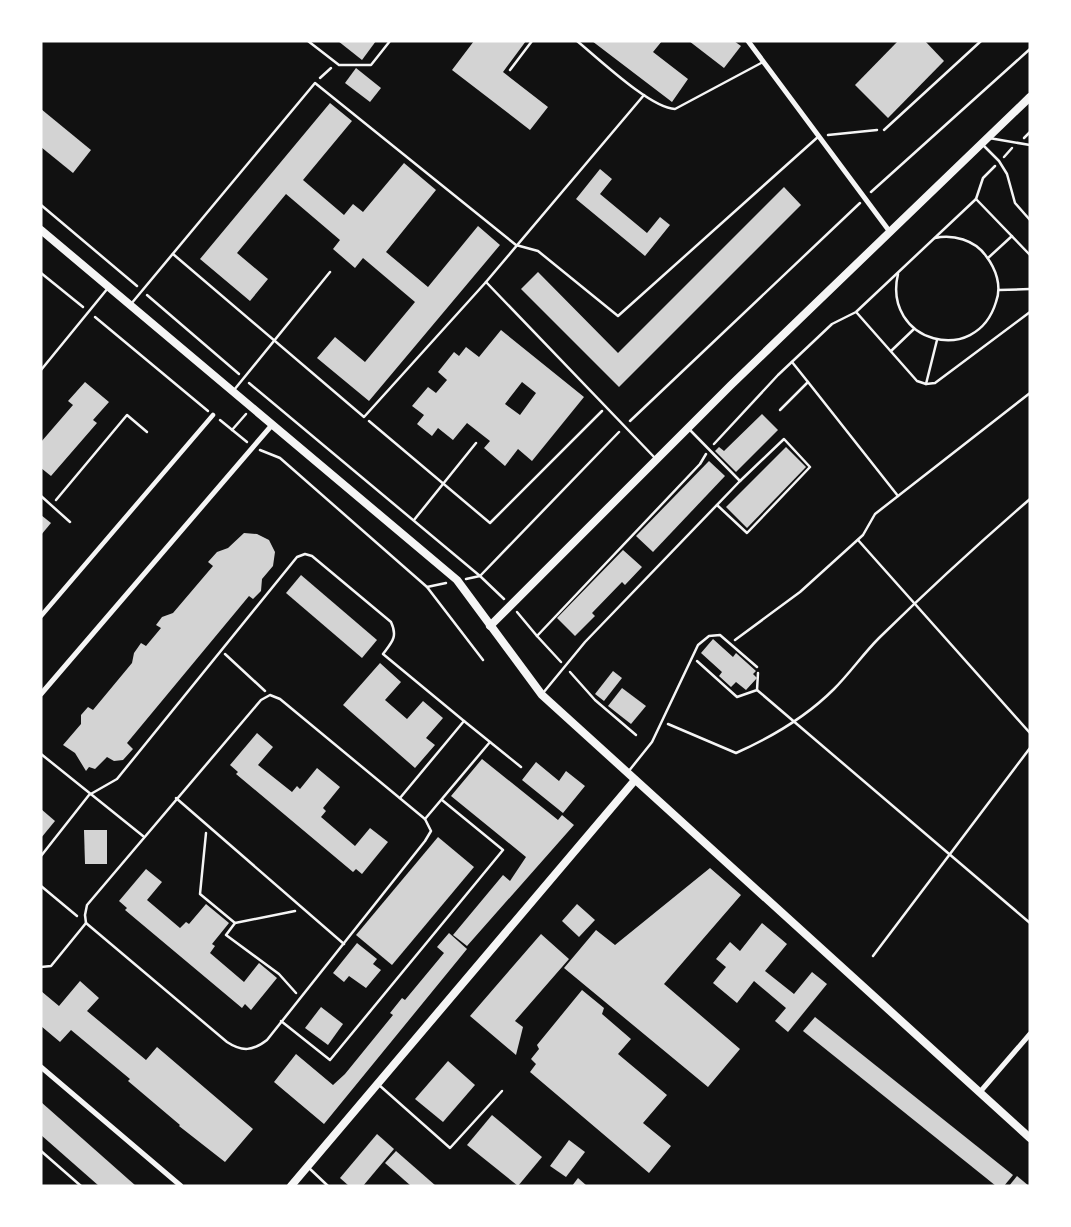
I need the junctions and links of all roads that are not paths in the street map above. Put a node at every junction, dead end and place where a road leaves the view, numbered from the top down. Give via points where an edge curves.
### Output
1 (308, 41) edge
2 (390, 41) edge
3 (532, 41) edge
4 (577, 41) edge
5 (748, 41) edge
6 (980, 41) edge
7 (976, 43) edge
8 (764, 61) junction
9 (510, 70) dead end
10 (644, 95) junction
11 (1030, 97) edge
12 (884, 130) road end
13 (819, 136) junction
14 (985, 141) junction
15 (1030, 145) edge
16 (1030, 220) edge
17 (41, 230) edge
18 (890, 232) junction
19 (516, 245) junction
20 (173, 254) junction
21 (330, 272) dead end
22 (486, 282) junction
23 (109, 287) junction
24 (130, 305) junction
25 (274, 341) junction
26 (41, 370) edge
27 (233, 391) junction
28 (214, 415) road end
29 (272, 425) junction
30 (688, 428) junction
31 (656, 459) junction
32 (740, 481) junction
33 (41, 496) edge
34 (717, 505) junction
35 (70, 522) dead end
36 (41, 616) edge
37 (490, 626) junction
38 (757, 667) road end
39 (41, 694) edge
40 (542, 695) junction
41 (464, 721) junction
42 (490, 742) junction
43 (41, 754) edge
44 (521, 767) dead end
45 (628, 773) junction
46 (635, 780) junction
47 (89, 795) junction
48 (176, 798) junction
49 (399, 798) junction
50 (442, 800) junction
51 (425, 819) junction
52 (144, 836) junction
53 (41, 856) edge
54 (86, 923) junction
55 (344, 944) junction
56 (41, 967) edge
57 (282, 1021) junction
58 (1030, 1034) edge
59 (41, 1066) edge
60 (378, 1084) junction
61 (502, 1091) dead end
62 (980, 1092) junction
63 (1030, 1138) edge
64 (41, 1151) edge
65 (308, 1167) junction
66 (81, 1186) edge
67 (181, 1186) edge
68 (291, 1186) edge
69 (328, 1186) edge

1 - 2 lane via 339,65 371,65
3 - 9 lane
4 - 10 lane
5 - 8 street
6 - 7 lane
7 - 12 lane
8 - 10 lane via 675,109 667,109
8 - 13 street
10 - 19 lane
11 - 14 main road
13 - 18 street
13 - 19 lane via 618,316 538,251
14 - 15 lane
14 - 16 lane via 1007,174 1015,203
14 - 18 main road
17 - 23 main road
18 - 30 main road
19 - 20 lane via 315,83
19 - 22 lane
20 - 24 lane
20 - 25 lane
21 - 25 lane
22 - 25 lane via 364,417
22 - 31 lane
23 - 24 main road
23 - 26 lane
24 - 27 main road
25 - 27 lane
27 - 29 main road
28 - 36 street
29 - 37 main road via 457,580
29 - 39 street
30 - 31 main road
30 - 32 lane
31 - 37 main road
32 - 34 lane
32 - 34 lane via 784,439 810,467 747,533
33 - 35 lane
34 - 40 lane via 585,642
37 - 40 main road
38 - 45 lane via 720,635 709,636 698,645 652,742
40 - 45 main road
41 - 42 lane
41 - 47 lane via 383,654 395,638 391,622 312,556 305,554 297,557 117,779
41 - 49 lane
42 - 44 lane
42 - 50 lane
43 - 47 lane
45 - 46 main road
46 - 60 main road
46 - 62 main road
47 - 52 lane
47 - 53 lane
48 - 49 lane via 261,700 270,696 280,699
48 - 52 lane
48 - 55 lane
49 - 51 lane
50 - 51 lane
50 - 57 lane via 503,850 330,1060
51 - 55 lane via 431,831 425,841
52 - 54 lane via 87,905
54 - 56 lane via 51,966
54 - 57 lane via 237,1048 248,1050 258,1046
55 - 57 lane
58 - 62 street
59 - 67 street
60 - 61 lane via 450,1148
60 - 65 main road
62 - 63 main road
64 - 66 lane
65 - 68 main road
65 - 69 lane

